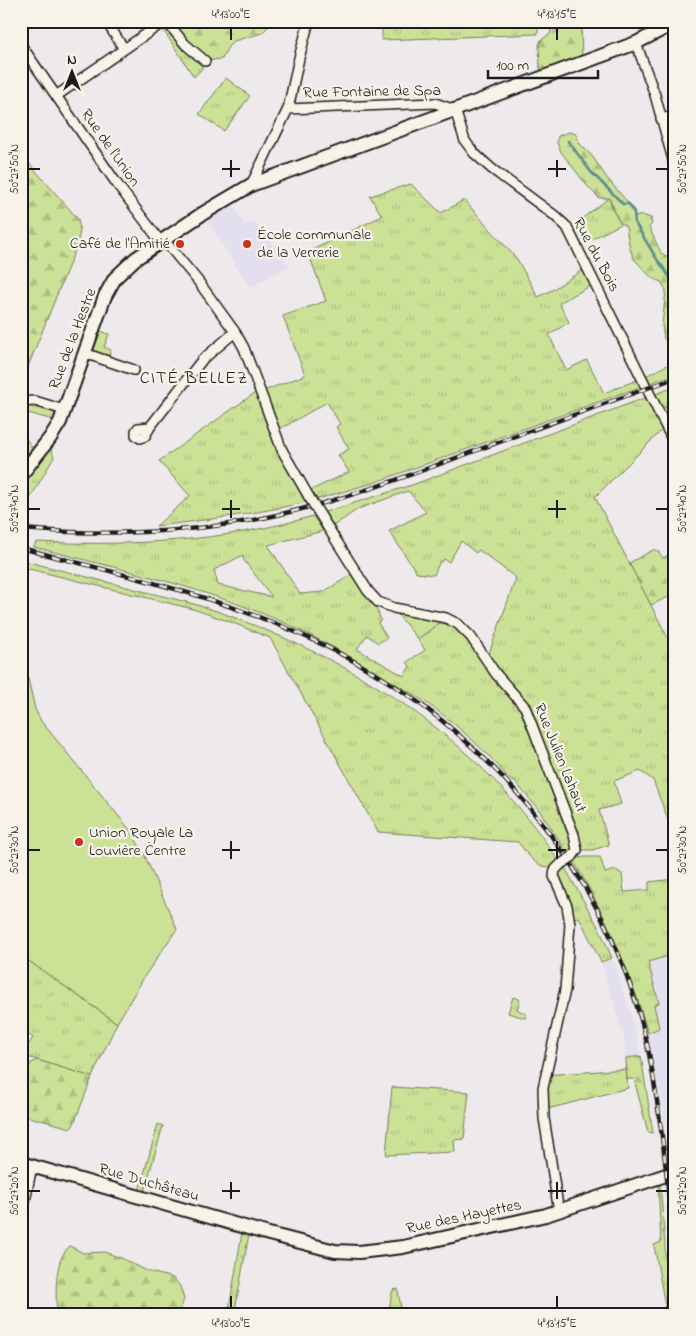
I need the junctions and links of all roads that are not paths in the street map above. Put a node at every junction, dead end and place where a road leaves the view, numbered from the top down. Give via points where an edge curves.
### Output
1 (106, 21) edge
2 (165, 21) edge
3 (309, 21) edge
4 (674, 24) edge
5 (636, 42) junction
6 (21, 45) edge
7 (124, 49) junction
8 (205, 61) dead end
9 (56, 96) junction
10 (288, 110) junction
11 (456, 110) junction
12 (675, 116) edge
13 (661, 118) junction
14 (675, 167) edge
15 (251, 185) junction
16 (161, 240) junction
17 (235, 332) junction
18 (84, 353) junction
19 (134, 370) dead end
20 (21, 402) edge
21 (64, 410) junction
22 (150, 427) dead end
23 (675, 445) edge
24 (21, 475) edge
25 (309, 497) joint
26 (27, 1164) edge
27 (675, 1172) edge
28 (559, 1212) junction
29 (21, 1221) edge
30 (268, 1234) joint

1 - 7 street
2 - 7 street
2 - 8 street
3 - 10 street
4 - 5 street, Rue Fontaine de Spa
5 - 11 street, Rue Fontaine de Spa
5 - 13 street
6 - 9 street, Rue de l'Union
7 - 9 street
9 - 16 street, Rue de l'Union via 117,184
10 - 11 street, Rue Fontaine de Spa via 435,103
10 - 15 street
11 - 15 street, Rue Fontaine de Spa
11 - 23 street, Rue du Bois via 465,141 474,153 568,228
12 - 13 street
13 - 14 street
15 - 16 street, Rue de la Hestre
16 - 17 street, Rue de l'Union via 198,281
16 - 18 street, Rue de la Hestre via 115,278
17 - 22 street via 202,360
17 - 25 street, Rue de l'Union via 286,458
18 - 19 street
18 - 21 street, Rue de la Hestre
20 - 21 street via 35,401
21 - 24 street, Rue de la Hestre via 50,438
25 - 28 street, Rue Julien Lahaut, bridge via 378,602 446,618 472,637 500,679 522,704 574,836 577,850 555,870 554,876 567,906 570,924 565,990 544,1079 543,1098
26 - 29 street
26 - 30 street, Rue Duchâteau
27 - 28 street, Rue des Hayettes
28 - 30 street, Rue des Hayettes via 371,1252 334,1250

